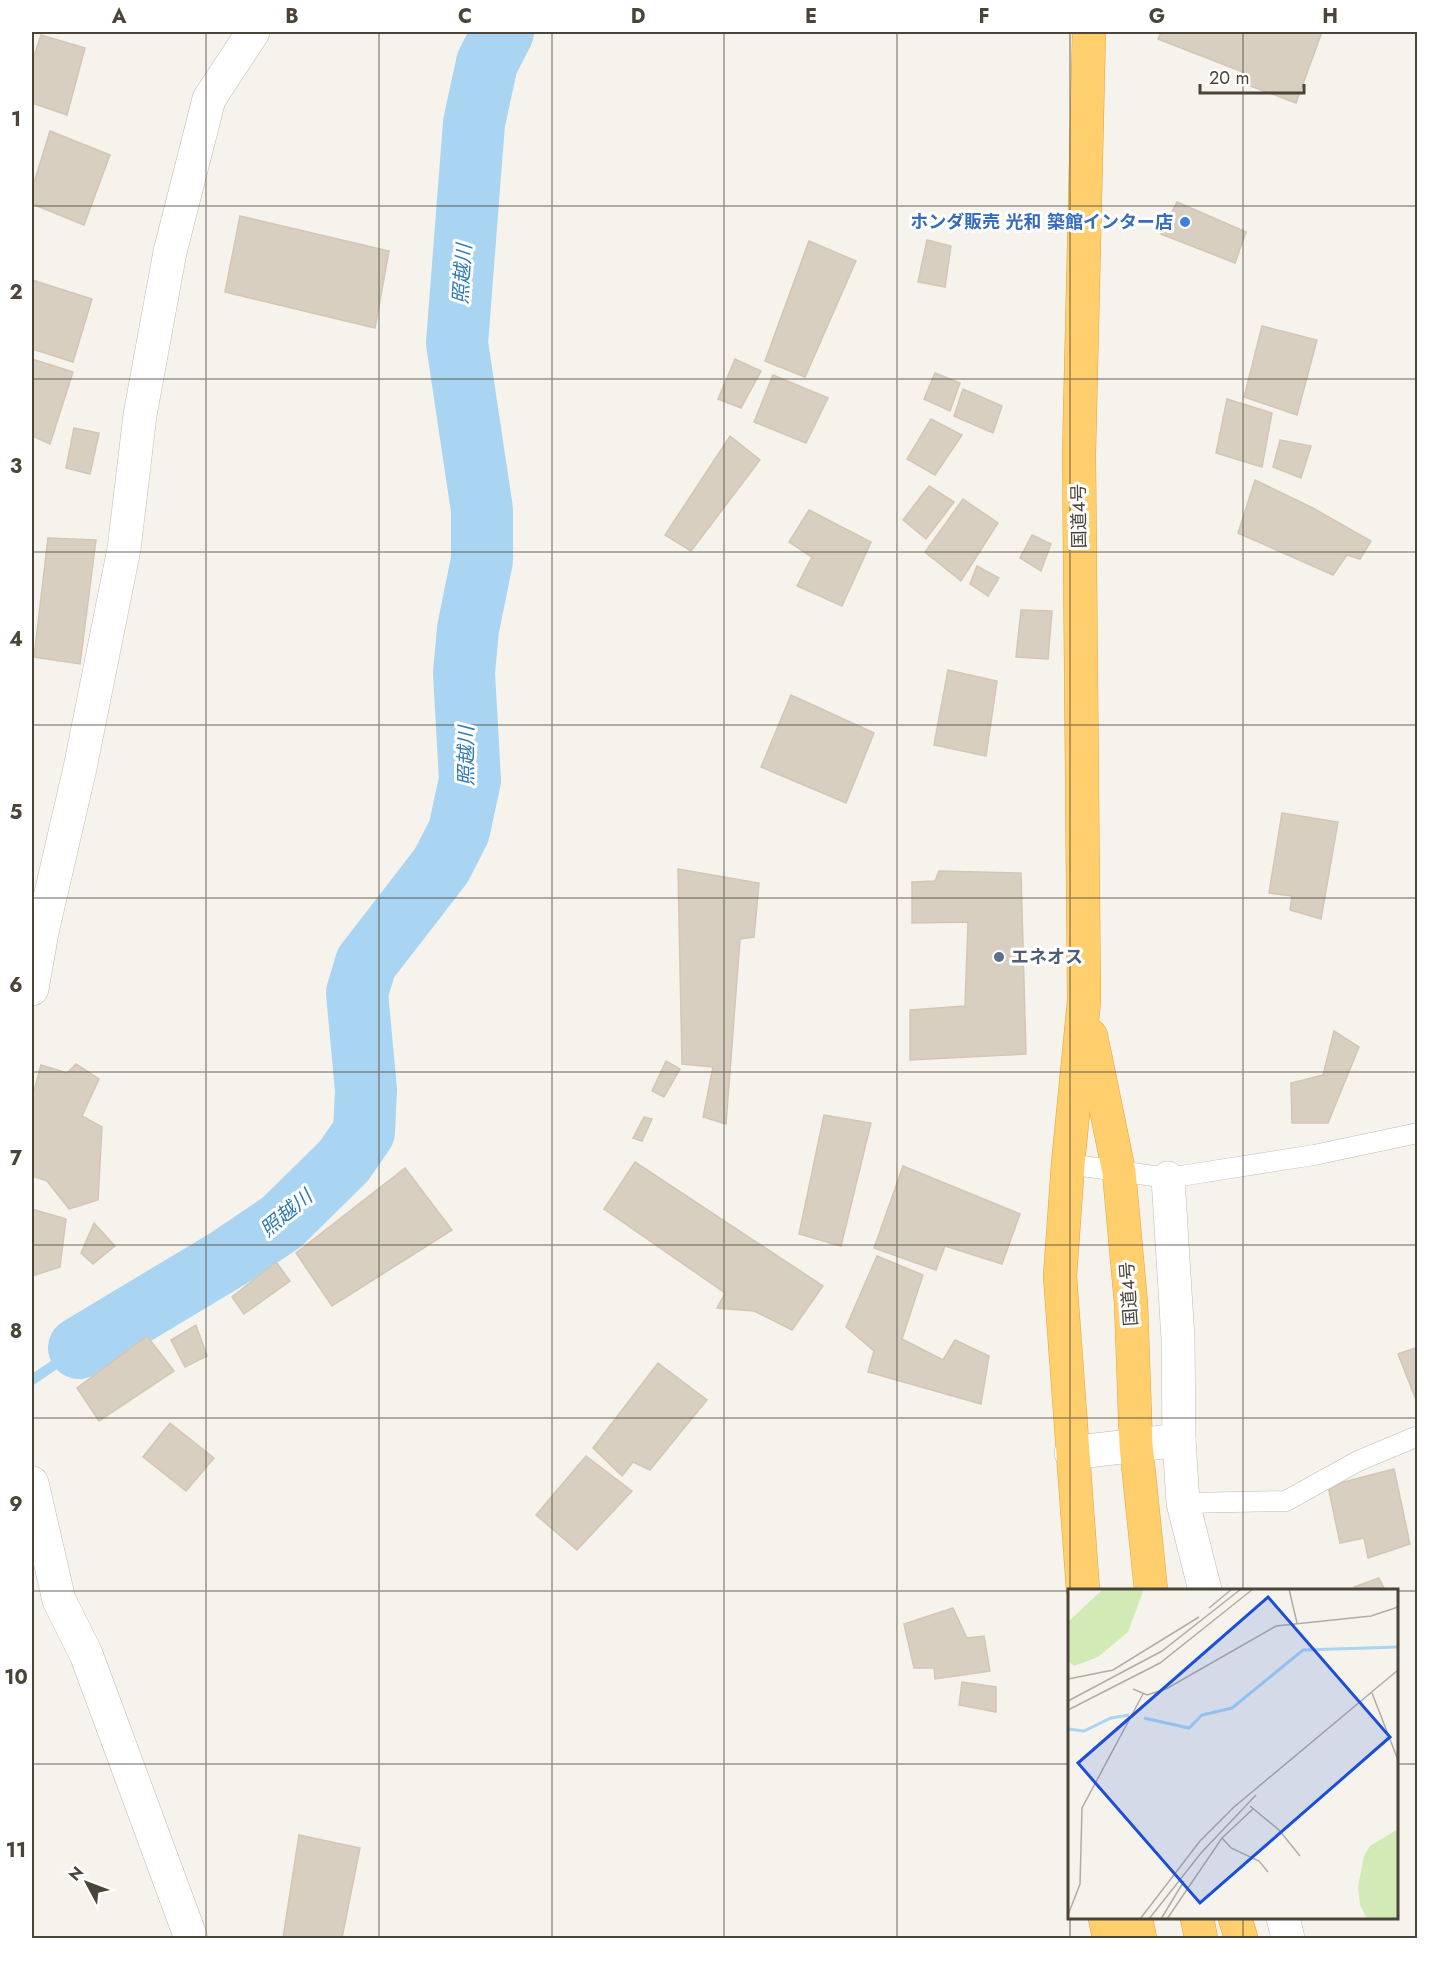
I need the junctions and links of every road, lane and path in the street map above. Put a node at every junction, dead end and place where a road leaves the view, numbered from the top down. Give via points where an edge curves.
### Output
1 (253, 32) edge
2 (1089, 32) edge
3 (32, 989) edge
4 (1084, 1001) junction
5 (1418, 1133) edge
6 (1068, 1164) junction
7 (1119, 1172) junction
8 (1168, 1178) junction
9 (1418, 1436) edge
10 (1179, 1440) junction
11 (1136, 1445) junction
12 (1071, 1453) junction
13 (32, 1483) edge
14 (1184, 1503) junction
15 (1083, 1589) edge
16 (1151, 1589) edge
17 (1205, 1589) edge
18 (1105, 1919) edge
19 (1137, 1919) edge
20 (1197, 1919) edge
21 (1236, 1919) edge
22 (1283, 1919) edge
23 (191, 1938) edge
24 (1109, 1938) edge
25 (1140, 1938) edge
26 (1201, 1938) edge
27 (1241, 1938) edge
28 (1288, 1938) edge

1 - 3 street via 209,99 170,252 140,415 124,549
2 - 4 highway, 国道4号 via 1079,454
4 - 6 highway, 国道4号
4 - 7 highway, 国道4号
5 - 8 lane via 1314,1155
6 - 7 lane
6 - 12 highway, 国道4号 via 1060,1276
7 - 8 lane
7 - 11 highway, 国道4号 via 1131,1303
8 - 10 street via 1178,1339
9 - 14 lane via 1358,1461 1286,1501
10 - 11 street
10 - 14 street
11 - 12 street
11 - 16 highway, 国道4号
12 - 15 highway, 国道4号
13 - 23 street via 59,1600 86,1654
14 - 17 street
18 - 24 highway
19 - 25 highway
20 - 26 highway
21 - 27 highway
22 - 28 street

